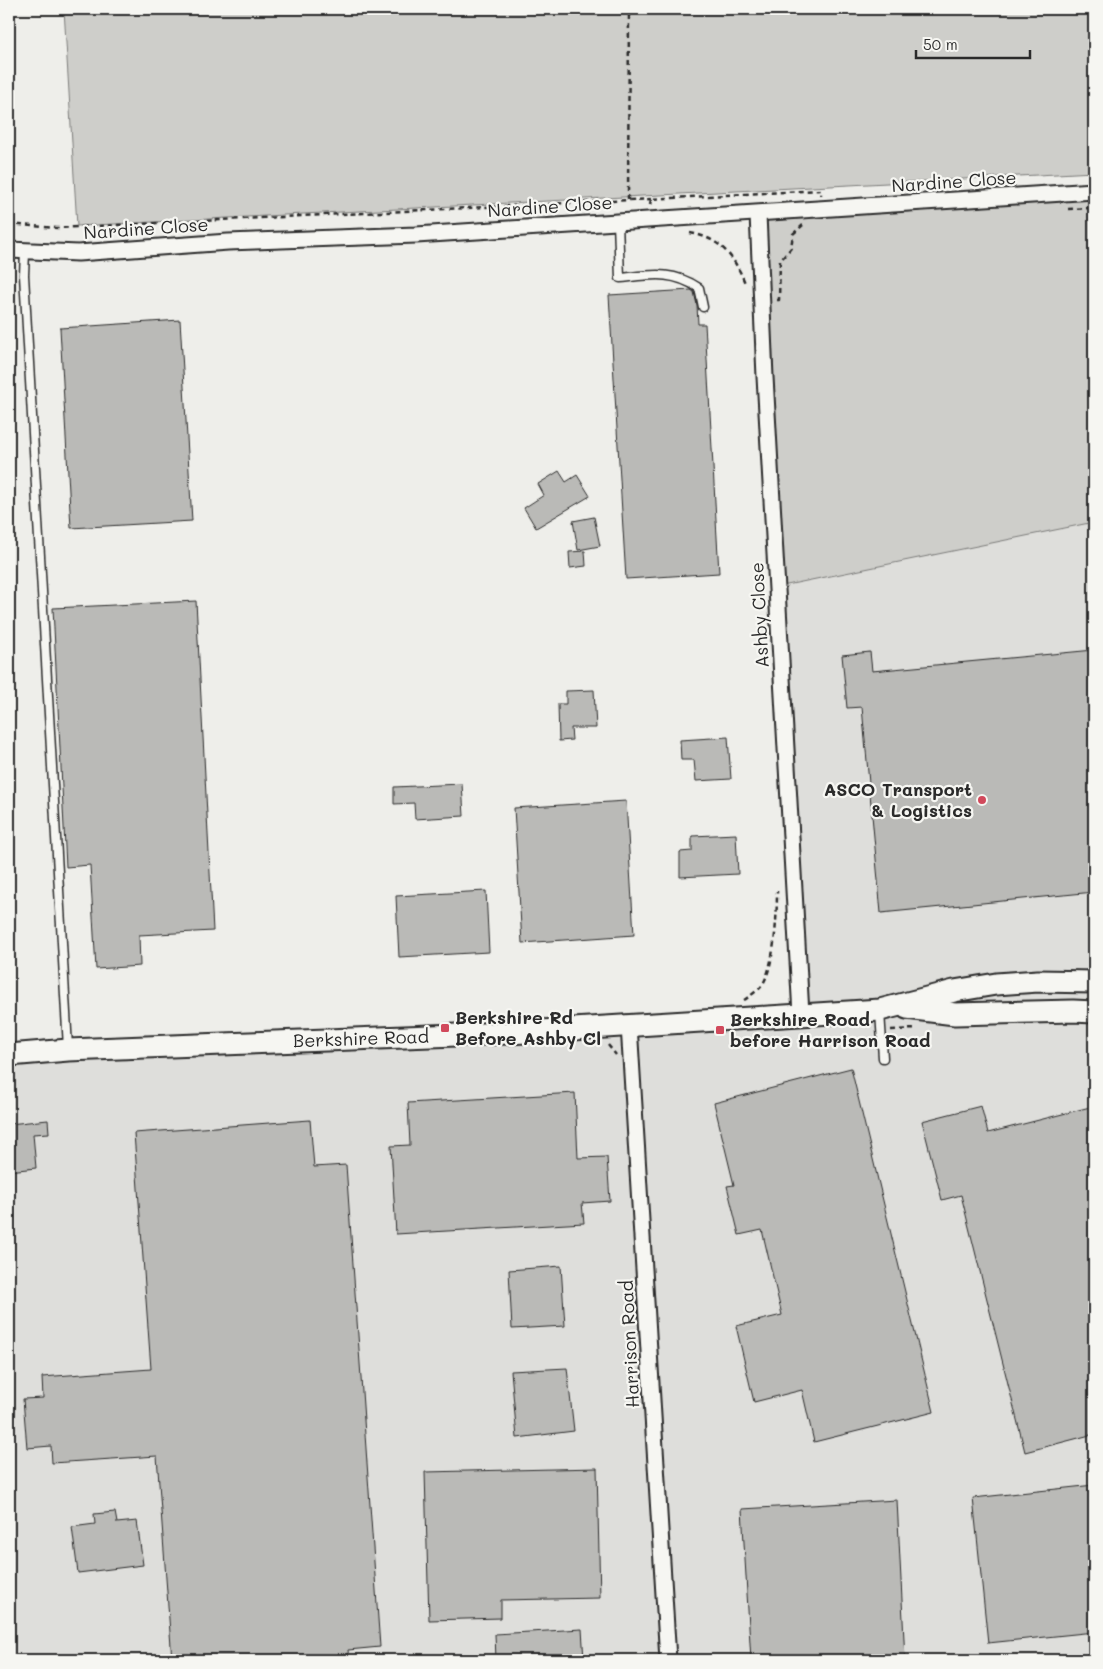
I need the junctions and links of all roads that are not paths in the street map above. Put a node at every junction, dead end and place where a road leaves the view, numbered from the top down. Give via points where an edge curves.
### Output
1 (1094, 191) edge
2 (758, 214) junction
3 (618, 222) junction
4 (9, 250) edge
5 (26, 252) junction
6 (703, 307) dead end
7 (1094, 982) edge
8 (887, 1008) junction
9 (1094, 1012) edge
10 (800, 1014) junction
11 (629, 1025) junction
12 (68, 1050) junction
13 (9, 1055) edge
14 (883, 1058) dead end
15 (668, 1660) edge

1 - 2 street, Nardine Close
2 - 3 street, Nardine Close
2 - 10 street, Ashby Close
3 - 5 street, Nardine Close via 78,253
3 - 6 lane via 620,278 666,274 688,281 699,288
4 - 5 street, Nardine Close
5 - 12 lane via 25,285
7 - 8 main road, Berkshire Road via 996,984
8 - 9 main road, Berkshire Road via 955,1014
8 - 10 main road, Berkshire Road
8 - 14 lane
10 - 11 main road, Berkshire Road
11 - 12 main road, Berkshire Road via 509,1033
11 - 15 street, Harrison Road
12 - 13 main road, Berkshire Road

